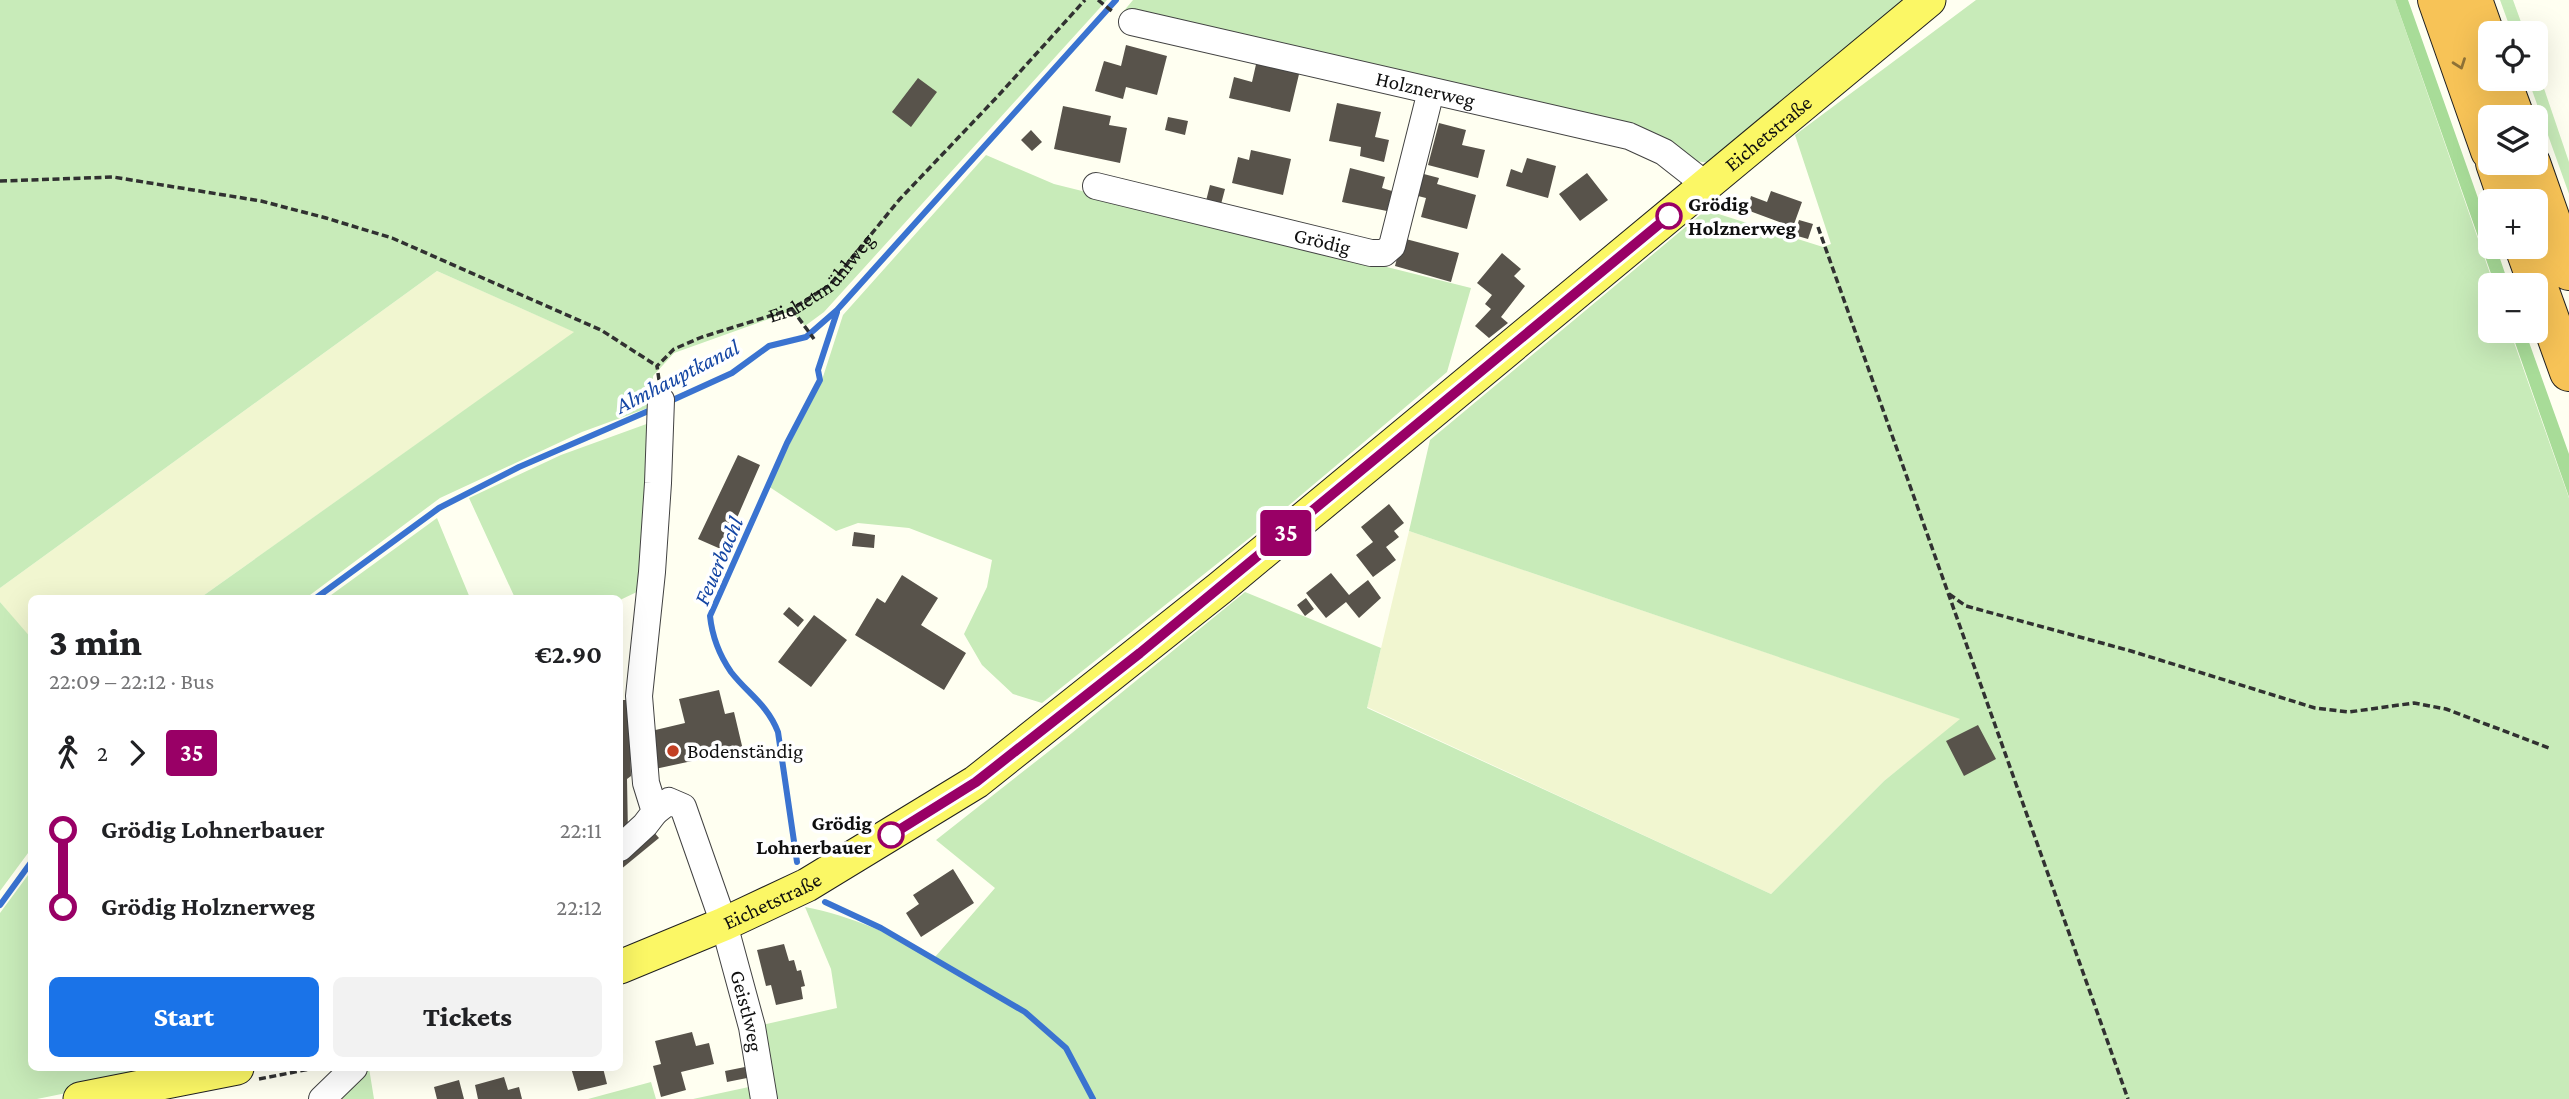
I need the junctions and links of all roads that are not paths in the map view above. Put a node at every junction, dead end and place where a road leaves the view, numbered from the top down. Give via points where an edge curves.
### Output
1 (1929, 0) edge
2 (2437, 0) edge
3 (2473, 0) edge
4 (2480, 21) edge
5 (1132, 22) dead end
6 (1431, 91) junction
7 (2478, 116) edge
8 (2535, 175) edge
9 (1706, 185) junction
10 (1096, 186) dead end
11 (2528, 259) edge
12 (2569, 271) edge
13 (2569, 372) edge
14 (661, 408) road end
15 (655, 812) junction
16 (623, 845) edge
17 (724, 924) junction
18 (623, 966) edge
19 (222, 1071) edge
20 (351, 1071) edge
21 (80, 1099) edge
22 (322, 1099) edge
23 (764, 1099) edge

1 - 9 main road, Eichetstraße
2 -> 7 highway
3 - 4 highway
5 - 6 street, Holznerweg
6 - 9 street, Holznerweg via 1629,136 1664,152
6 - 10 street, Grödig via 1392,246 1384,253
8 - 12 highway
9 - 17 main road, Eichetstraße via 1140,653 976,782 807,885
11 - 13 highway
14 - 15 street via 653,559 639,696 646,783
15 - 16 street
15 - 17 street via 669,801 683,807
17 - 18 main road, Eichetstraße
17 - 23 street, Geistlweg via 752,1027
19 - 21 main road
20 - 22 street

